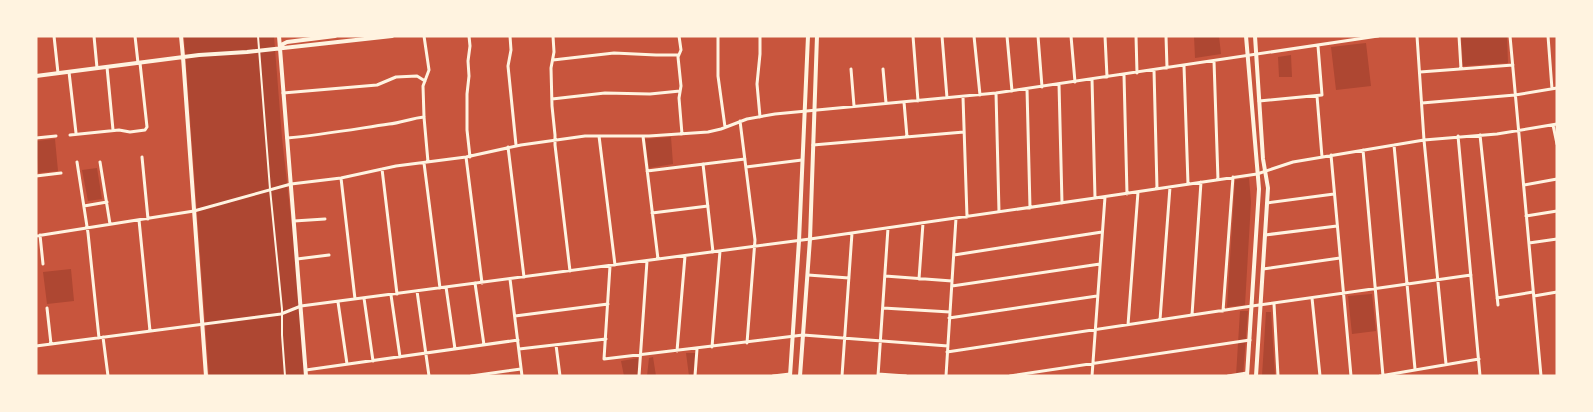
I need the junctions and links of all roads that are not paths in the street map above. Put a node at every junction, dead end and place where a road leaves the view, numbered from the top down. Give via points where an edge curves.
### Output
1 (54, 36) edge
2 (94, 36) edge
3 (135, 36) edge
4 (182, 36) edge
5 (258, 36) edge
6 (279, 36) edge
7 (334, 36) edge
8 (392, 36) edge
9 (424, 36) edge
10 (469, 36) edge
11 (510, 36) edge
12 (552, 36) edge
13 (679, 36) edge
14 (718, 36) edge
15 (760, 36) edge
16 (808, 36) edge
17 (817, 36) edge
18 (913, 36) edge
19 (942, 36) edge
20 (974, 36) edge
21 (1007, 36) edge
22 (1038, 36) edge
23 (1071, 36) edge
24 (1105, 36) edge
25 (1136, 36) edge
26 (1166, 36) edge
27 (1246, 36) edge
28 (1254, 36) edge
29 (1378, 36) edge
30 (1417, 36) edge
31 (1459, 36) edge
32 (1510, 36) edge
33 (1548, 36) edge
34 (1318, 46) junction
35 (280, 49) junction
36 (259, 51) junction
37 (678, 55) junction
38 (1256, 55) junction
39 (1248, 56) junction
40 (183, 57) junction
41 (553, 60) junction
42 (1214, 61) junction
43 (139, 63) junction
44 (1513, 65) junction
45 (1184, 66) junction
46 (107, 67) junction
47 (97, 68) junction
48 (1167, 68) junction
49 (851, 69) dead end
50 (883, 69) dead end
51 (1461, 69) junction
52 (1154, 70) junction
53 (69, 72) junction
54 (1420, 72) junction
55 (58, 73) junction
56 (1137, 73) junction
57 (1124, 75) junction
58 (36, 76) edge
59 (1107, 77) junction
60 (1092, 79) junction
61 (425, 81) junction
62 (1075, 82) junction
63 (1059, 84) junction
64 (1042, 87) junction
65 (1557, 88) edge
66 (1028, 89) junction
67 (1552, 89) junction
68 (680, 91) junction
69 (1012, 91) junction
70 (283, 93) junction
71 (996, 94) junction
72 (980, 95) junction
73 (1515, 95) junction
74 (963, 96) junction
75 (1317, 96) junction
76 (947, 98) junction
77 (552, 99) junction
78 (918, 100) junction
79 (1259, 100) junction
80 (904, 102) junction
81 (886, 103) junction
82 (1422, 103) junction
83 (854, 106) junction
84 (814, 110) junction
85 (804, 111) junction
86 (424, 117) junction
87 (760, 117) junction
88 (740, 121) junction
89 (1555, 125) edge
90 (725, 127) junction
91 (113, 130) junction
92 (1518, 131) junction
93 (964, 132) junction
94 (76, 133) junction
95 (682, 134) junction
96 (70, 135) dead end
97 (1480, 135) junction
98 (56, 136) dead end
99 (599, 136) junction
100 (642, 136) junction
101 (1458, 136) junction
102 (907, 137) junction
103 (36, 138) edge
104 (287, 138) junction
105 (555, 140) junction
106 (1424, 140) junction
107 (1557, 144) edge
108 (813, 145) junction
109 (1394, 145) junction
110 (516, 146) junction
111 (508, 147) junction
112 (1363, 150) junction
113 (1331, 155) junction
114 (142, 157) dead end
115 (468, 157) junction
116 (1322, 157) junction
117 (745, 158) junction
118 (802, 160) junction
119 (77, 162) dead end
120 (100, 162) dead end
121 (426, 162) junction
122 (703, 164) junction
123 (746, 167) junction
124 (382, 169) junction
125 (647, 171) junction
126 (1265, 172) junction
127 (61, 173) dead end
128 (1257, 174) junction
129 (36, 176) edge
130 (341, 178) junction
131 (1233, 178) junction
132 (1557, 178) edge
133 (1218, 180) junction
134 (1201, 182) junction
135 (291, 184) junction
136 (1188, 184) junction
137 (1524, 185) junction
138 (1170, 187) junction
139 (270, 189) junction
140 (1157, 189) junction
141 (1138, 192) junction
142 (1127, 194) junction
143 (1334, 194) junction
144 (1105, 197) junction
145 (1095, 198) junction
146 (107, 202) junction
147 (1062, 203) junction
148 (1267, 203) junction
149 (84, 206) junction
150 (708, 206) junction
151 (1030, 208) junction
152 (1557, 210) edge
153 (194, 211) junction
154 (999, 212) junction
155 (652, 213) junction
156 (1526, 216) junction
157 (967, 217) junction
158 (956, 218) junction
159 (148, 219) junction
160 (325, 219) dead end
161 (139, 220) junction
162 (294, 222) junction
163 (923, 223) junction
164 (110, 224) junction
165 (1338, 226) junction
166 (87, 228) junction
167 (888, 228) junction
168 (1102, 232) junction
169 (852, 233) junction
170 (1265, 235) junction
171 (38, 236) edge
172 (810, 239) junction
173 (1557, 239) edge
174 (799, 241) junction
175 (1529, 243) junction
176 (755, 246) junction
177 (720, 251) junction
178 (713, 252) junction
179 (954, 254) junction
180 (329, 256) dead end
181 (685, 256) junction
182 (1340, 258) junction
183 (297, 259) junction
184 (658, 259) junction
185 (648, 261) junction
186 (43, 264) dead end
187 (1100, 264) junction
188 (615, 265) junction
189 (610, 266) junction
190 (1263, 269) junction
191 (570, 271) junction
192 (808, 275) junction
193 (1471, 275) junction
194 (885, 276) junction
195 (524, 277) junction
196 (849, 278) junction
197 (510, 279) junction
198 (919, 279) junction
199 (1438, 280) junction
200 (952, 281) junction
201 (482, 283) junction
202 (475, 284) junction
203 (1407, 284) junction
204 (952, 286) junction
205 (446, 287) junction
206 (440, 288) junction
207 (1376, 289) junction
208 (417, 291) junction
209 (1557, 292) edge
210 (391, 294) junction
211 (397, 294) junction
212 (1344, 294) junction
213 (1533, 294) junction
214 (1098, 296) junction
215 (364, 298) junction
216 (1312, 298) junction
217 (1497, 298) junction
218 (355, 299) junction
219 (338, 302) junction
220 (608, 304) junction
221 (1274, 304) junction
222 (1498, 305) dead end
223 (301, 306) junction
224 (1252, 306) junction
225 (1260, 306) junction
226 (47, 308) dead end
227 (883, 308) junction
228 (1224, 311) junction
229 (950, 312) junction
230 (281, 314) junction
231 (1192, 315) junction
232 (515, 316) junction
233 (949, 318) junction
234 (1160, 320) junction
235 (202, 324) junction
236 (1128, 325) junction
237 (1095, 330) junction
238 (150, 331) junction
239 (803, 335) junction
240 (101, 337) junction
241 (793, 337) junction
242 (845, 338) junction
243 (606, 339) junction
244 (518, 340) junction
245 (1250, 340) junction
246 (881, 341) junction
247 (747, 343) junction
248 (51, 344) junction
249 (484, 345) junction
250 (556, 345) junction
251 (36, 346) edge
252 (948, 346) junction
253 (712, 347) junction
254 (455, 349) junction
255 (519, 349) junction
256 (697, 349) junction
257 (677, 351) junction
258 (947, 352) junction
259 (426, 353) junction
260 (641, 355) junction
261 (400, 357) junction
262 (1479, 359) junction
263 (373, 361) junction
264 (1093, 363) junction
265 (347, 364) junction
266 (1446, 364) junction
267 (521, 369) junction
268 (306, 370) junction
269 (1415, 370) junction
270 (1247, 374) edge
271 (790, 375) edge
272 (878, 375) edge
273 (108, 376) edge
274 (206, 376) edge
275 (285, 376) edge
276 (306, 376) edge
277 (429, 376) edge
278 (471, 376) edge
279 (522, 376) edge
280 (560, 376) edge
281 (639, 376) edge
282 (695, 376) edge
283 (773, 376) edge
284 (800, 376) edge
285 (842, 376) edge
286 (906, 376) edge
287 (946, 376) edge
288 (1010, 376) edge
289 (1092, 376) edge
290 (1228, 376) edge
291 (1256, 376) edge
292 (1278, 376) edge
293 (1320, 376) edge
294 (1351, 376) edge
295 (1382, 376) edge
296 (1480, 376) edge
297 (1541, 376) edge

1 - 55 street
2 - 47 street
3 - 43 street
4 - 40 street
5 - 36 street
6 - 35 street
7 - 35 street via 287,42
8 - 35 street
9 - 61 street via 429,70
10 - 115 street
11 - 110 street via 508,69
12 - 41 street
13 - 37 street
14 - 90 street via 718,76
15 - 87 street via 757,84
16 - 85 street
17 - 84 street
18 - 78 street
19 - 76 street
20 - 72 street
21 - 69 street
22 - 64 street
23 - 62 street
24 - 59 street
25 - 56 street
26 - 48 street
27 - 39 street
28 - 38 street
29 - 34 street
30 - 54 street
31 - 51 street
32 - 44 street
33 - 67 street
34 - 38 street
34 - 75 street via 1322,95
35 - 36 street
35 - 70 street
36 - 40 street
36 - 139 street
37 - 41 street via 614,53
37 - 68 street
38 - 39 street
38 - 79 street
39 - 42 street
39 - 128 street
40 - 43 street
40 - 153 street
41 - 77 street
42 - 45 street
42 - 133 street
43 - 46 street
43 - 91 street via 146,129 130,132
44 - 51 street
44 - 73 street
45 - 48 street
45 - 136 street
46 - 47 street
46 - 91 street
47 - 53 street
48 - 52 street
49 - 83 street
50 - 81 street
51 - 54 street
52 - 56 street
52 - 140 street
53 - 55 street
53 - 94 street
54 - 82 street
55 - 58 street
56 - 57 street
57 - 59 street
57 - 142 street
59 - 60 street
60 - 62 street
60 - 145 street
61 - 70 street via 417,76 396,77 378,85
61 - 86 street
62 - 63 street
63 - 64 street
63 - 147 street
64 - 66 street
65 - 67 street
66 - 69 street
66 - 151 street
67 - 73 street
68 - 77 street via 605,93
68 - 95 street
69 - 71 street
70 - 104 street
71 - 72 street
71 - 154 street
72 - 74 street
73 - 82 street
73 - 92 street
74 - 76 street
74 - 93 street
75 - 79 street
75 - 116 street
76 - 78 street
77 - 105 street
78 - 80 street
79 - 126 street
80 - 81 street
80 - 102 street
81 - 83 street
82 - 106 street
83 - 84 street
84 - 85 street
84 - 108 street
85 - 87 street
85 - 118 street
86 - 104 street via 343,132
86 - 121 street
87 - 88 street
88 - 90 street
88 - 117 street
89 - 92 street
89 - 107 street
90 - 95 street
91 - 94 street
92 - 97 street
92 - 137 street
93 - 102 street
93 - 157 street
94 - 96 street
95 - 100 street
97 - 101 street
97 - 217 street
98 - 103 street
99 - 100 street
99 - 105 street
99 - 188 street
100 - 125 street
101 - 106 street
101 - 193 street
102 - 108 street
104 - 135 street
105 - 110 street
105 - 191 street
106 - 109 street
106 - 199 street
108 - 172 street
109 - 112 street
109 - 203 street
110 - 111 street
111 - 115 street
111 - 195 street
112 - 113 street
112 - 207 street
113 - 116 street
113 - 143 street
114 - 159 street
115 - 121 street
115 - 201 street
116 - 126 street via 1293,162
117 - 122 street
117 - 123 street
118 - 123 street
118 - 174 street
119 - 149 street
120 - 146 street
121 - 124 street
121 - 206 street
122 - 125 street
122 - 150 street
123 - 176 street
124 - 130 street
124 - 211 street
125 - 155 street
126 - 128 street
126 - 148 street
127 - 129 street
128 - 131 street
128 - 224 street via 1259,196
130 - 135 street
130 - 218 street
131 - 133 street
131 - 228 street
132 - 137 street
133 - 134 street
134 - 136 street
134 - 231 street
135 - 139 street
135 - 162 street
136 - 138 street
137 - 156 street
138 - 140 street
138 - 234 street
139 - 153 street
139 - 230 street
140 - 141 street
141 - 142 street
141 - 236 street
142 - 144 street
143 - 148 street
143 - 165 street
144 - 145 street
144 - 168 street
145 - 147 street
146 - 149 street
146 - 164 street
147 - 151 street
148 - 170 street
149 - 166 street
150 - 155 street
150 - 178 street
151 - 154 street
152 - 156 street
153 - 159 street
153 - 235 street
154 - 157 street
155 - 184 street
156 - 175 street
157 - 158 street
158 - 163 street
158 - 179 street
159 - 161 street
160 - 162 street
161 - 164 street
161 - 238 street
162 - 183 street
163 - 167 street
163 - 198 street
164 - 166 street
165 - 170 street
165 - 182 street
166 - 171 street
166 - 240 street
167 - 169 street
167 - 194 street
168 - 179 street
168 - 187 street
169 - 172 street
169 - 196 street
170 - 190 street
171 - 186 street
172 - 174 street
172 - 192 street
173 - 175 street
174 - 176 street
174 - 241 street
175 - 213 street
176 - 177 street
176 - 247 street
177 - 178 street
177 - 253 street
178 - 181 street
179 - 200 street
180 - 183 street
181 - 184 street
181 - 257 street
182 - 190 street
182 - 212 street
183 - 223 street
184 - 185 street
185 - 188 street
185 - 260 street
187 - 204 street
187 - 214 street
188 - 189 street
189 - 191 street
189 - 220 street
190 - 225 street
191 - 195 street
192 - 196 street
192 - 239 street
193 - 199 street
193 - 262 street
194 - 198 street
194 - 227 street
195 - 197 street
196 - 242 street
197 - 201 street
197 - 232 street
198 - 200 street
199 - 203 street
199 - 266 street
200 - 204 street
201 - 202 street
202 - 205 street
202 - 249 street
203 - 207 street
203 - 269 street
204 - 229 street
205 - 206 street
205 - 254 street
206 - 208 street
207 - 212 street
207 - 295 street
208 - 211 street
208 - 259 street
209 - 213 street
210 - 211 street
210 - 215 street
210 - 261 street
212 - 216 street
212 - 294 street
213 - 217 street
213 - 297 street
214 - 233 street
214 - 237 street
215 - 218 street
215 - 263 street
216 - 221 street
216 - 293 street
217 - 222 street
218 - 219 street
219 - 223 street
219 - 265 street
220 - 232 street
220 - 243 street
221 - 225 street
221 - 292 street
223 - 230 street
223 - 268 street
224 - 225 street
224 - 228 street
224 - 245 street
225 - 291 street
226 - 248 street
227 - 229 street
227 - 246 street
228 - 231 street
229 - 233 street
230 - 235 street
230 - 275 street
231 - 234 street
232 - 244 street
233 - 252 street
234 - 236 street
235 - 238 street
235 - 274 street
236 - 237 street
237 - 258 street
237 - 264 street
238 - 240 street
239 - 241 street
239 - 242 street
239 - 284 street
240 - 248 street
240 - 273 street
241 - 247 street
241 - 271 street
242 - 246 street
242 - 285 street
243 - 250 street
243 - 260 street via 604,359
244 - 249 street
244 - 255 street
245 - 264 street
245 - 270 street
246 - 252 street
246 - 272 street
247 - 253 street
248 - 251 street
249 - 254 street
250 - 255 street
250 - 280 street
252 - 258 street
253 - 256 street
254 - 259 street
255 - 267 street
256 - 257 street
256 - 282 street
257 - 260 street
258 - 287 street
259 - 261 street
259 - 277 street
260 - 281 street
261 - 263 street
262 - 266 street
262 - 296 street
263 - 265 street
264 - 288 street
264 - 289 street
265 - 268 street
266 - 269 street
267 - 278 street
267 - 279 street
268 - 276 street
269 - 295 street
270 - 290 street
271 - 283 street
272 - 286 street

